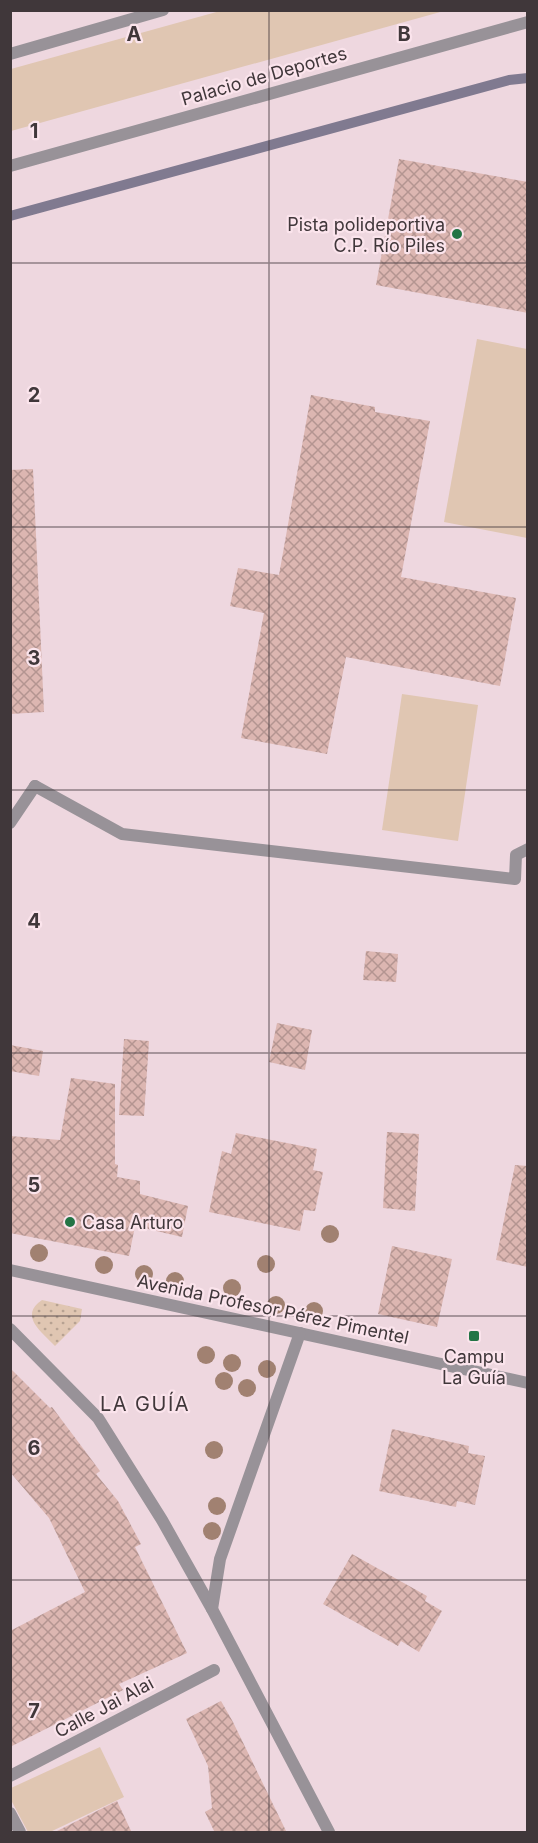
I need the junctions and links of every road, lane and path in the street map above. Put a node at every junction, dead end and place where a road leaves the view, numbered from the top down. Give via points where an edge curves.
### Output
1 (163, 10) edge
2 (528, 22) edge
3 (10, 54) edge
4 (10, 166) edge
5 (10, 823) edge
6 (528, 849) edge
7 (10, 1270) edge
8 (10, 1329) edge
9 (300, 1333) junction
10 (528, 1383) edge
11 (212, 1609) junction
12 (214, 1670) dead end
13 (10, 1776) edge
14 (10, 1813) edge
15 (20, 1833) edge
16 (329, 1833) edge

1 - 3 street
2 - 4 street, Palacio de Deportes
5 - 6 street via 35,786 122,834 515,879 516,855
7 - 9 street, Avenida Profesor Pérez Pimentel
8 - 11 street via 98,1418
9 - 10 street, Avenida Profesor Pérez Pimentel
9 - 11 street via 220,1559
11 - 16 street
12 - 13 street, Calle Jai Alai
14 - 15 street

